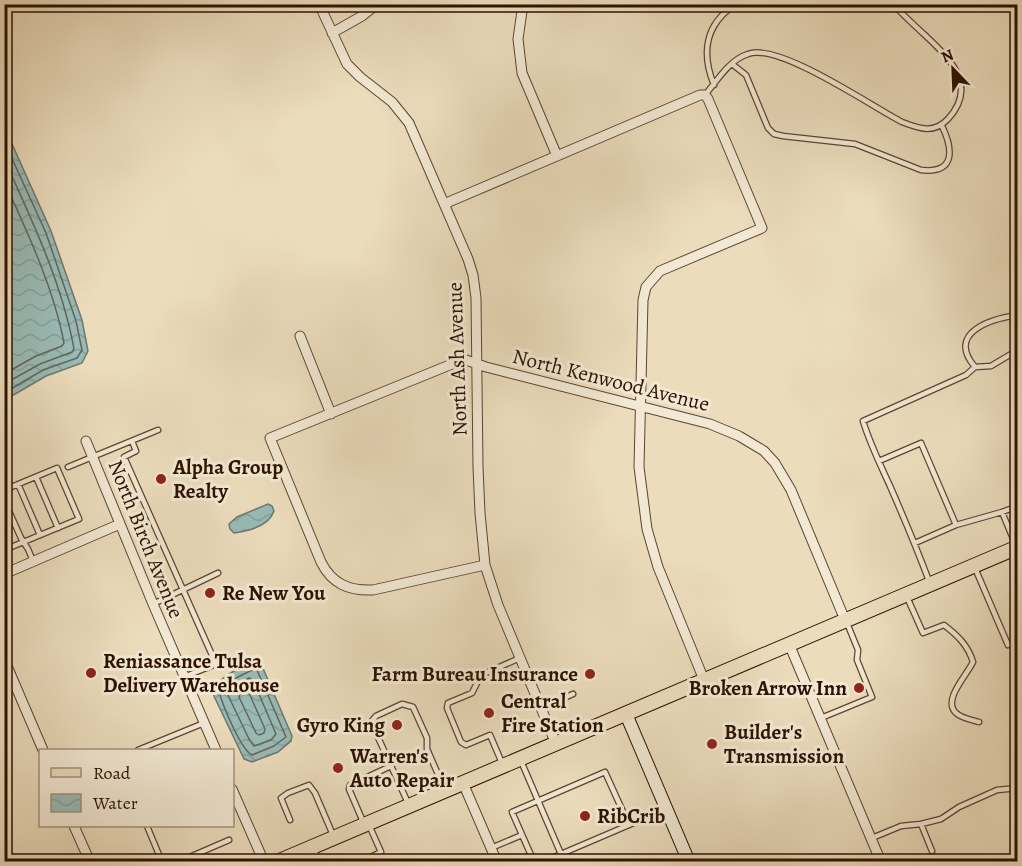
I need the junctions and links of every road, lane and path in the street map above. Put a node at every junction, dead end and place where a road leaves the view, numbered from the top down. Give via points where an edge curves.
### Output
1 (319, 4) edge
2 (377, 4) edge
3 (523, 4) edge
4 (736, 4) edge
5 (893, 4) edge
6 (332, 33) junction
7 (732, 64) junction
8 (714, 85) junction
9 (705, 96) junction
10 (942, 126) junction
11 (557, 156) junction
12 (444, 204) junction
13 (1017, 315) edge
14 (300, 336) dead end
15 (1017, 350) edge
16 (476, 363) junction
17 (975, 367) junction
18 (639, 405) junction
19 (331, 414) junction
20 (158, 430) dead end
21 (86, 441) dead end
22 (132, 441) junction
23 (93, 458) junction
24 (879, 461) junction
25 (68, 467) dead end
26 (36, 477) junction
27 (18, 484) junction
28 (4, 490) edge
29 (4, 500) edge
30 (1017, 506) edge
31 (1002, 512) junction
32 (120, 524) junction
33 (956, 525) junction
34 (57, 528) junction
35 (40, 535) junction
36 (24, 542) junction
37 (915, 543) junction
38 (1017, 548) edge
39 (5, 549) edge
40 (33, 561) junction
41 (485, 565) junction
42 (974, 566) junction
43 (218, 573) dead end
44 (4, 574) edge
45 (930, 584) junction
46 (183, 590) junction
47 (906, 594) junction
48 (153, 604) junction
49 (845, 620) junction
50 (789, 644) junction
51 (1008, 645) dead end
52 (520, 658) junction
53 (4, 659) edge
54 (184, 677) junction
55 (704, 680) junction
56 (573, 694) dead end
57 (541, 708) junction
58 (626, 714) junction
59 (821, 718) junction
60 (979, 722) dead end
61 (204, 723) junction
62 (556, 744) junction
63 (43, 749) edge
64 (140, 749) edge
65 (216, 749) edge
66 (520, 759) junction
67 (391, 766) junction
68 (504, 766) junction
69 (463, 783) junction
70 (1017, 788) edge
71 (445, 791) junction
72 (234, 794) edge
73 (538, 801) junction
74 (409, 806) junction
75 (667, 809) junction
76 (290, 820) dead end
77 (367, 823) junction
78 (921, 824) junction
79 (629, 825) junction
80 (75, 827) edge
81 (148, 827) edge
82 (522, 834) junction
83 (334, 837) junction
84 (872, 838) junction
85 (230, 840) dead end
86 (310, 848) junction
87 (491, 848) junction
88 (932, 851) dead end
89 (561, 854) junction
90 (90, 861) edge
91 (162, 861) edge
92 (178, 861) edge
93 (264, 861) edge
94 (277, 861) edge
95 (317, 861) edge
96 (361, 861) edge
97 (497, 861) edge
98 (534, 861) edge
99 (544, 861) edge
100 (689, 861) edge
101 (881, 861) edge

1 - 6 street, North Ash Avenue
2 - 6 street
3 - 11 street via 518,39 522,73
4 - 8 lane via 716,23 707,43
5 - 10 lane via 948,58 960,76 961,96 955,112
6 - 12 street, North Ash Avenue via 347,64 392,102 409,123
7 - 8 lane
7 - 10 lane via 747,54 767,52 800,65 916,128 932,130
7 - 10 lane via 746,75 774,134 855,144 931,171 940,168 950,155
8 - 9 lane
9 - 11 street
9 - 18 street via 762,228 660,272 650,280 643,300
11 - 12 street
12 - 16 street, North Ash Avenue via 473,275
13 - 17 lane via 980,325 969,334 965,347 967,358
14 - 19 street
15 - 17 lane via 991,366
16 - 18 street, North Kenwood Avenue
16 - 19 street, North Kenwood Avenue via 457,362
16 - 41 street, North Ash Avenue
17 - 24 lane via 966,375 863,421
18 - 49 street, North Kenwood Avenue via 723,429 770,457 796,498
18 - 55 street via 639,467 650,543
19 - 41 street, North Kenwood Avenue via 270,438 325,569 337,583 358,591 372,590
20 - 22 lane
21 - 23 street, North Birch Avenue
22 - 23 lane
22 - 46 lane via 136,451 124,457
23 - 25 lane
23 - 32 street, North Birch Avenue
24 - 33 lane via 921,443
24 - 37 lane
26 - 27 lane
26 - 34 lane
26 - 34 lane via 57,468 79,519
27 - 28 lane
27 - 35 lane
29 - 36 lane
30 - 31 lane
31 - 33 lane
31 - 38 lane
32 - 40 street
32 - 48 street, North Birch Avenue
33 - 37 lane
34 - 35 lane
35 - 36 lane
36 - 39 lane
36 - 40 lane
37 - 45 lane
38 - 42 main road
40 - 44 street
41 - 52 street, North Ash Avenue
42 - 45 main road
42 - 51 lane
43 - 46 lane
45 - 47 main road
46 - 48 lane
46 - 54 lane via 216,664
47 - 49 main road
47 - 60 lane via 923,633 944,625 969,650 973,662 951,705 956,713
48 - 54 street, North Birch Avenue
49 - 50 main road
49 - 59 lane via 872,697
50 - 55 main road
50 - 59 street
52 - 57 street, North Ash Avenue
52 - 68 lane via 481,675 472,693 447,708 461,742 466,745 490,735
53 - 63 street
54 - 61 street, North Birch Avenue
55 - 58 main road
56 - 57 lane
57 - 62 street, North Ash Avenue
58 - 62 main road
58 - 75 main road
59 - 84 street
61 - 64 lane
61 - 65 street, North Birch Avenue
62 - 66 main road
66 - 68 main road
66 - 73 lane
67 - 71 lane via 371,722 402,704 413,707
67 - 74 lane
67 - 77 lane via 350,784
68 - 69 main road
69 - 71 main road
69 - 87 street
70 - 78 lane via 997,790 941,819
71 - 74 main road
72 - 93 street
73 - 79 lane via 605,772
73 - 82 lane via 512,812
73 - 89 lane
74 - 77 main road
75 - 79 lane
75 - 100 main road
76 - 83 lane via 281,798 309,785
77 - 83 main road
77 - 96 lane via 381,852
78 - 84 lane via 901,825
78 - 88 lane
79 - 89 lane
80 - 90 street
81 - 91 lane
82 - 87 lane
82 - 98 lane
83 - 86 main road
84 - 101 street
85 - 92 lane
86 - 94 main road
86 - 95 street
87 - 97 street
89 - 99 lane

